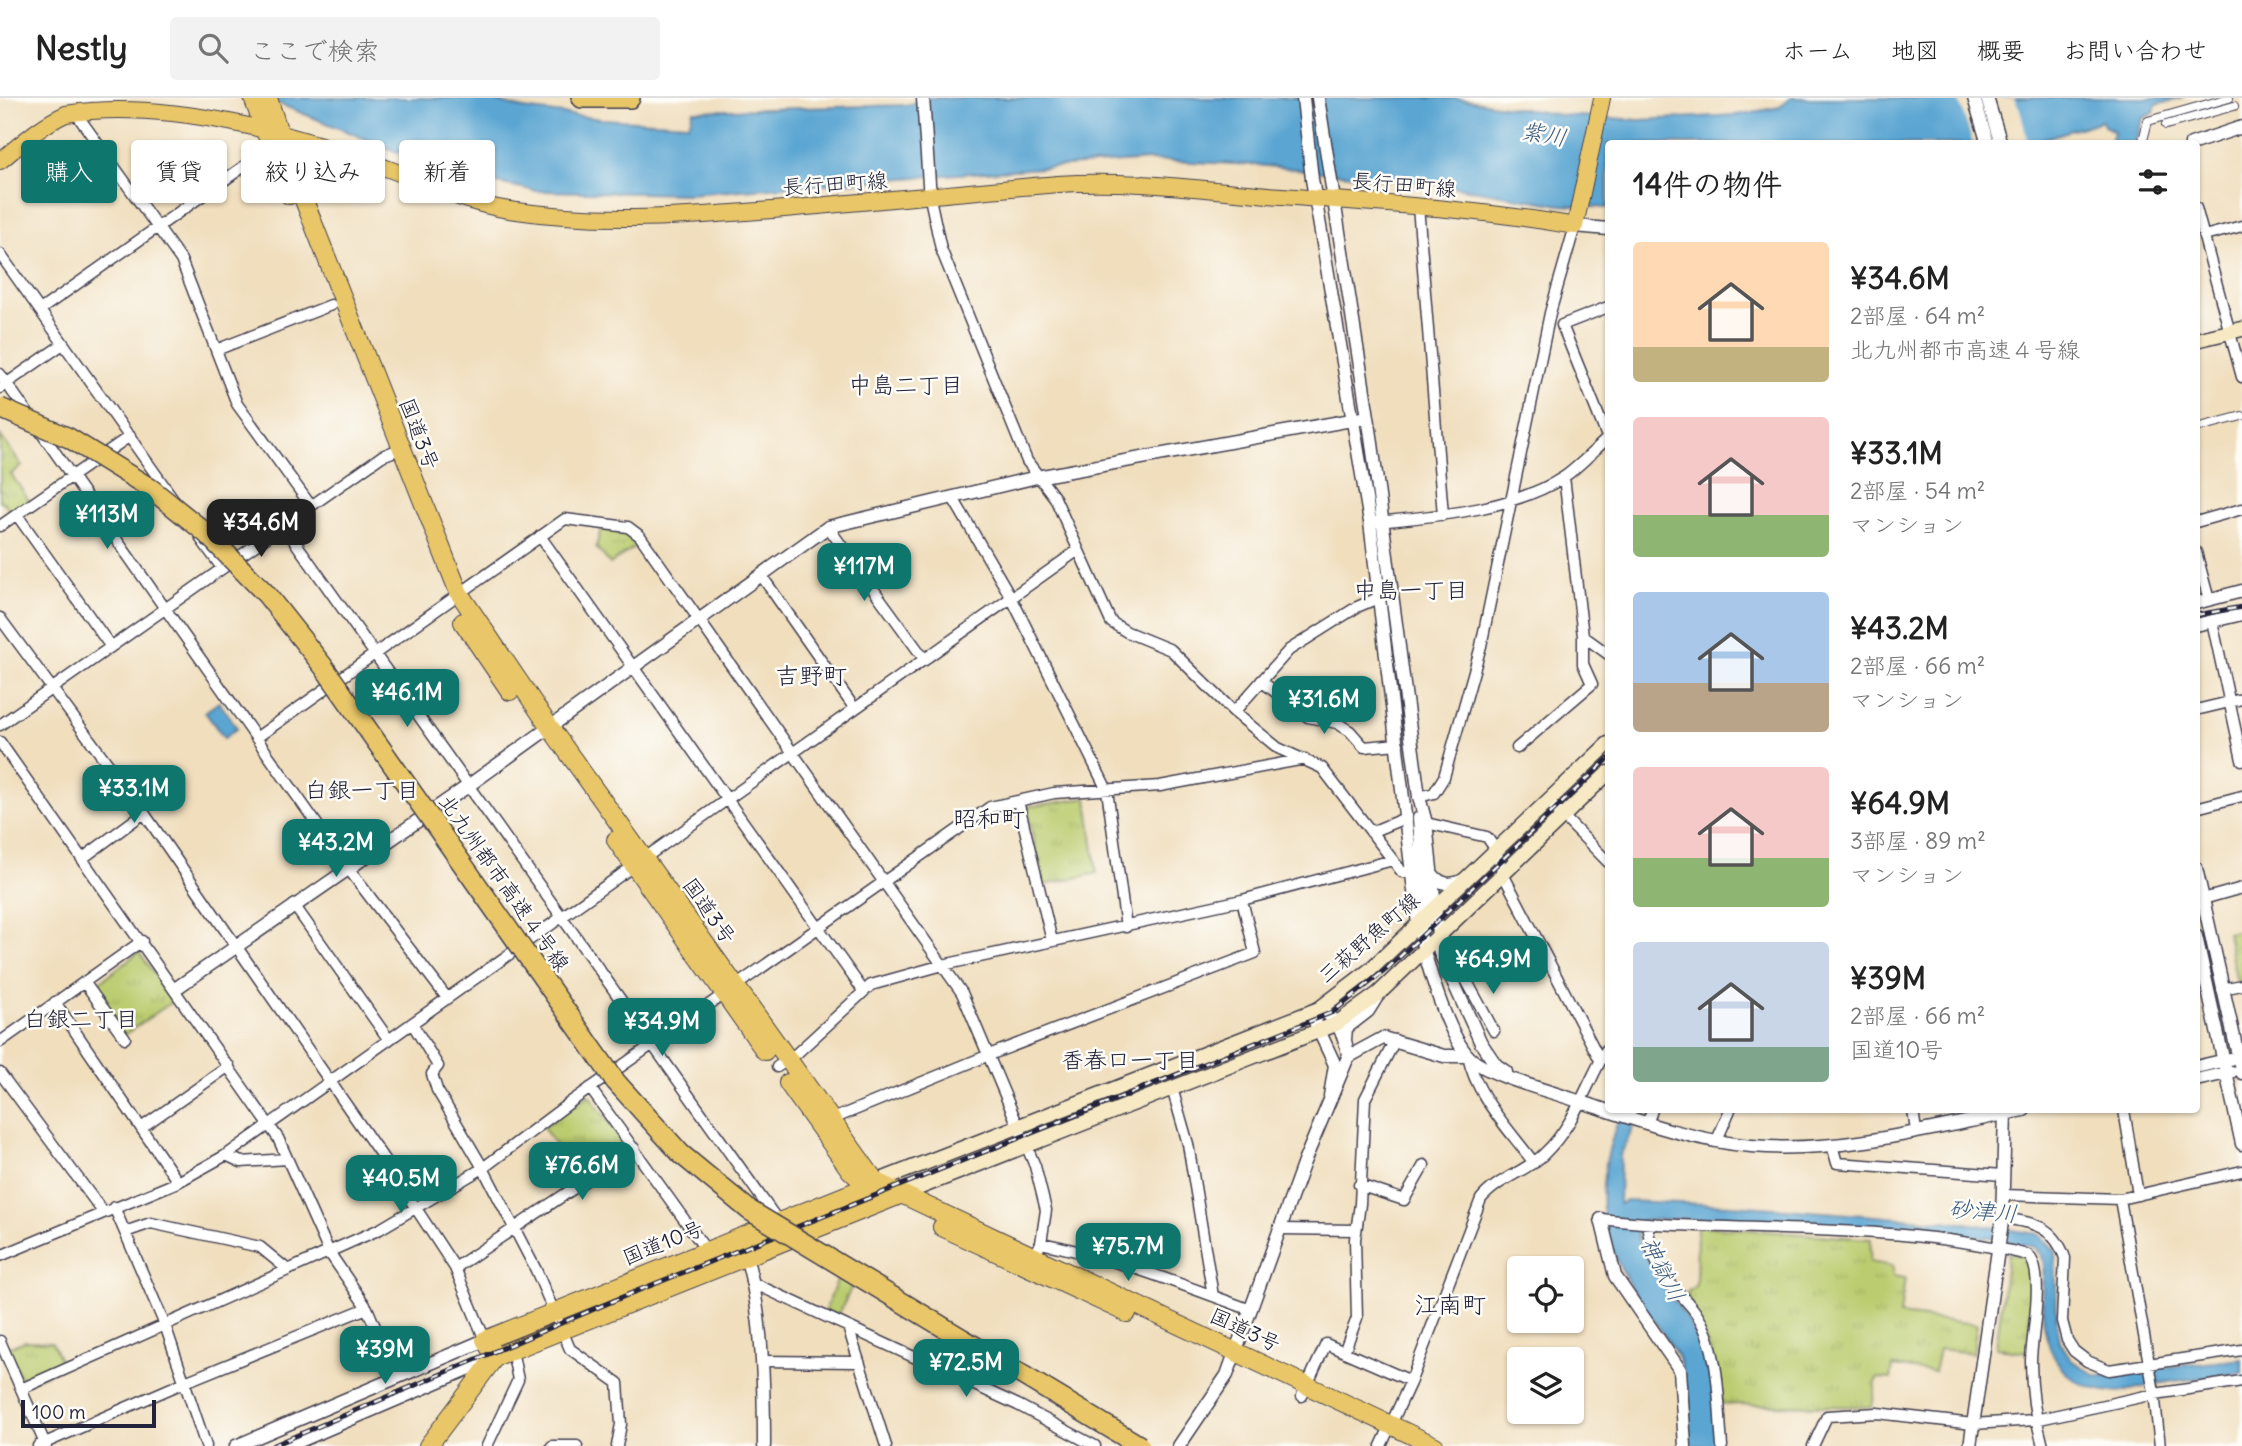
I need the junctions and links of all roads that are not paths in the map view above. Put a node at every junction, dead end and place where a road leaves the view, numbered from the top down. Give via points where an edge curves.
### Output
1 (582, 98) edge
2 (630, 98) edge
3 (923, 98) edge
4 (1303, 98) edge
5 (1318, 98) edge
6 (1599, 98) edge
7 (1974, 98) edge
8 (1987, 98) edge
9 (2242, 99) edge
10 (2231, 101) edge
11 (263, 108) edge
12 (75, 111) junction
13 (2166, 125) dead end
14 (2242, 127) edge
15 (269, 140) edge
16 (1987, 140) edge
17 (2000, 140) edge
18 (2143, 140) edge
19 (2200, 141) edge
20 (0, 160) edge
21 (241, 168) edge
22 (930, 191) junction
23 (1317, 199) junction
24 (1334, 201) junction
25 (291, 203) edge
26 (1418, 206) junction
27 (2200, 222) edge
28 (1575, 226) junction
29 (2242, 226) edge
30 (158, 227) junction
31 (1605, 229) edge
32 (2204, 236) junction
33 (0, 254) edge
34 (331, 305) junction
35 (1605, 308) edge
36 (40, 310) junction
37 (1550, 313) junction
38 (1562, 325) junction
39 (2236, 330) edge
40 (2200, 339) edge
41 (63, 344) junction
42 (216, 349) junction
43 (2242, 377) edge
44 (2, 382) edge
45 (0, 408) edge
46 (2242, 416) edge
47 (1362, 418) junction
48 (0, 421) edge
49 (2200, 427) edge
50 (1605, 432) edge
51 (130, 436) junction
52 (1605, 442) edge
53 (394, 451) junction
54 (73, 476) junction
55 (1037, 477) junction
56 (1564, 477) junction
57 (953, 498) junction
58 (1510, 499) junction
59 (311, 506) junction
60 (2242, 509) edge
61 (17, 515) junction
62 (1443, 515) junction
63 (2200, 521) edge
64 (1377, 522) junction
65 (283, 525) junction
66 (0, 526) edge
67 (828, 527) junction
68 (540, 536) junction
69 (1077, 551) junction
70 (222, 568) junction
71 (761, 575) junction
72 (2242, 591) edge
73 (1385, 595) junction
74 (454, 596) junction
75 (1012, 599) junction
76 (2202, 602) edge
77 (166, 607) junction
78 (2242, 614) edge
79 (0, 618) edge
80 (699, 620) junction
81 (2212, 621) junction
82 (2200, 624) edge
83 (1583, 636) junction
84 (111, 647) junction
85 (1605, 652) edge
86 (373, 654) junction
87 (925, 660) junction
88 (632, 667) junction
89 (1261, 681) junction
90 (52, 689) junction
91 (2242, 699) edge
92 (2229, 702) junction
93 (855, 709) junction
94 (2200, 709) edge
95 (1234, 712) junction
96 (0, 725) edge
97 (544, 729) junction
98 (256, 738) junction
99 (0, 742) edge
100 (1398, 744) junction
101 (1605, 747) edge
102 (1517, 748) dead end
103 (792, 754) junction
104 (1305, 759) junction
105 (2242, 760) edge
106 (1605, 776) edge
107 (468, 786) junction
108 (1107, 790) junction
109 (2242, 796) edge
110 (1419, 797) junction
111 (726, 800) junction
112 (1018, 800) junction
113 (1549, 802) junction
114 (2200, 807) edge
115 (144, 813) junction
116 (1563, 816) junction
117 (1405, 818) junction
118 (1426, 823) junction
119 (1371, 832) junction
120 (1496, 850) junction
121 (83, 858) junction
122 (1605, 859) edge
123 (1393, 860) junction
124 (638, 862) junction
125 (347, 867) junction
126 (1412, 873) junction
127 (1432, 874) junction
128 (1503, 874) junction
129 (1467, 878) junction
130 (881, 882) junction
131 (2242, 888) edge
132 (1242, 900) junction
133 (2200, 900) edge
134 (295, 905) junction
135 (560, 917) junction
136 (1426, 917) junction
137 (1126, 927) junction
138 (817, 928) junction
139 (142, 941) junction
140 (1052, 941) junction
141 (1430, 944) junction
142 (235, 947) junction
143 (2200, 955) edge
144 (1444, 961) junction
145 (943, 965) junction
146 (1405, 968) junction
147 (84, 982) junction
148 (1463, 984) junction
149 (2242, 985) edge
150 (175, 989) junction
151 (862, 989) junction
152 (2222, 989) junction
153 (729, 990) junction
154 (1378, 995) junction
155 (447, 998) junction
156 (55, 1002) junction
157 (1319, 1009) junction
158 (412, 1023) junction
159 (1336, 1024) junction
160 (1320, 1031) junction
161 (1494, 1031) dead end
162 (125, 1038) dead end
163 (389, 1040) junction
164 (1395, 1040) junction
165 (1345, 1041) junction
166 (0, 1042) edge
167 (652, 1046) junction
168 (1605, 1052) edge
169 (989, 1055) junction
170 (1468, 1056) junction
171 (1348, 1057) junction
172 (1600, 1060) junction
173 (782, 1064) junction
174 (2241, 1065) edge
175 (229, 1066) junction
176 (2200, 1067) edge
177 (2223, 1067) junction
178 (0, 1073) edge
179 (1511, 1077) junction
180 (2200, 1078) edge
181 (331, 1081) junction
182 (590, 1088) junction
183 (1172, 1088) junction
184 (1331, 1096) junction
185 (1582, 1102) junction
186 (1605, 1110) edge
187 (1614, 1113) edge
188 (1650, 1113) edge
189 (1729, 1113) edge
190 (1913, 1113) edge
191 (1996, 1113) edge
192 (2005, 1113) edge
193 (2124, 1113) edge
194 (830, 1120) junction
195 (1643, 1123) junction
196 (270, 1125) junction
197 (1018, 1127) junction
198 (141, 1128) junction
199 (1916, 1131) junction
200 (1717, 1140) junction
201 (2242, 1144) edge
202 (1026, 1145) junction
203 (1832, 1145) junction
204 (634, 1148) junction
205 (226, 1155) junction
206 (287, 1158) junction
207 (1534, 1163) junction
208 (1424, 1165) dead end
209 (483, 1168) junction
210 (2242, 1171) edge
211 (2003, 1175) junction
212 (178, 1182) junction
213 (872, 1184) junction
214 (1359, 1185) junction
215 (2003, 1195) junction
216 (2138, 1195) junction
217 (893, 1198) junction
218 (2120, 1199) junction
219 (415, 1209) junction
220 (109, 1210) junction
221 (1601, 1219) joint
222 (2002, 1220) junction
223 (778, 1222) junction
224 (1647, 1224) junction
225 (513, 1229) junction
226 (1280, 1229) junction
227 (1356, 1230) junction
228 (125, 1232) junction
229 (740, 1237) junction
230 (1999, 1246) junction
231 (1038, 1249) junction
232 (706, 1250) junction
233 (329, 1252) junction
234 (747, 1255) junction
235 (0, 1256) edge
236 (455, 1268) junction
237 (288, 1270) junction
238 (751, 1282) junction
239 (1213, 1296) junction
240 (367, 1308) junction
241 (1251, 1310) junction
242 (556, 1311) junction
243 (165, 1325) junction
244 (848, 1327) junction
245 (563, 1328) junction
246 (485, 1340) junction
247 (0, 1341) edge
248 (2242, 1350) edge
249 (1344, 1352) junction
250 (503, 1354) junction
251 (1234, 1357) junction
252 (761, 1361) junction
253 (857, 1362) junction
254 (2149, 1363) junction
255 (396, 1376) junction
256 (184, 1381) junction
257 (1411, 1381) junction
258 (2242, 1381) edge
259 (21, 1389) junction
260 (1305, 1390) junction
261 (2155, 1393) junction
262 (2035, 1420) junction
263 (1973, 1424) junction
264 (1386, 1435) edge
265 (308, 1442) edge
266 (43, 1445) edge
267 (206, 1446) edge
268 (236, 1446) edge
269 (288, 1446) edge
270 (428, 1446) edge
271 (487, 1446) edge
272 (552, 1446) edge
273 (577, 1446) edge
274 (617, 1446) edge
275 (764, 1446) edge
276 (886, 1446) edge
277 (1095, 1446) edge
278 (1118, 1446) edge
279 (1140, 1446) edge
280 (1179, 1446) edge
281 (1408, 1446) edge
282 (1435, 1446) edge
283 (1685, 1446) edge
284 (1723, 1446) edge
285 (1813, 1446) edge
286 (1970, 1446) edge
287 (2043, 1446) edge
288 (2161, 1446) edge

1 - 2 highway
3 - 22 street
4 - 23 street
5 - 24 street
6 - 28 main road
7 - 16 street
8 - 17 street
9 - 10 street
10 - 13 street
10 - 18 street via 2148,121
11 - 12 main road, 長行田町線 via 152,101 113,102
11 - 15 highway, 国道3号
11 - 22 main road, 長行田町線 via 439,191 505,210 635,221
11 - 53 highway, 国道3号
12 - 20 main road, 長行田町線 via 45,125
12 - 30 street
14 - 19 street
21 - 30 street
22 - 23 main road, 長行田町線 via 1063,184
22 - 55 street via 941,249
23 - 24 main road, 長行田町線
23 - 47 street
24 - 26 main road, 長行田町線
24 - 47 street
25 - 34 highway, 国道3号
26 - 28 main road, 長行田町線
26 - 62 street
27 - 32 street
28 - 31 street
28 - 37 street
29 - 32 street
30 - 36 street
30 - 42 street via 181,260
32 - 39 street
33 - 36 street
34 - 42 street
34 - 53 highway, 国道3号
35 - 38 street
36 - 41 street
37 - 38 street
37 - 58 street
38 - 50 street
39 - 40 main road
39 - 43 street
41 - 44 street
41 - 51 street
42 - 59 street via 237,404
44 - 54 street
45 - 279 highway, 北九州都市高速４号線, bridge via 69,438 150,488 206,533 266,594 323,666 616,1082 681,1154 749,1210
46 - 49 street
47 - 55 street
47 - 64 street
48 - 278 highway, 北九州都市高速４号線 via 64,449 144,496 199,541 256,601 314,674 609,1089 673,1161 731,1209 806,1259
51 - 54 street
51 - 70 street
52 - 56 street
53 - 59 street
53 - 74 highway, 国道3号
54 - 61 street
54 - 77 street
55 - 57 street
55 - 69 street via 1055,498
56 - 58 street
56 - 83 street
57 - 67 street
57 - 75 street
58 - 62 street
58 - 110 street via 1481,646 1444,777 1434,793
59 - 65 street
60 - 63 street
61 - 66 street
61 - 84 street
62 - 64 street
64 - 73 street
65 - 70 street
65 - 86 street
67 - 71 street
67 - 87 street
68 - 74 street
68 - 80 street via 565,519 628,527 640,536
68 - 88 street
69 - 75 street
69 - 95 street via 1111,622 1171,650
70 - 77 street
71 - 80 street
71 - 93 street
72 - 76 street
73 - 89 street via 1357,607 1289,650
73 - 100 street
73 - 110 street
74 - 86 street
74 - 97 highway, 国道3号
75 - 87 street
75 - 108 street
77 - 84 street
77 - 98 street
78 - 81 street
79 - 90 street
80 - 88 street
80 - 103 street
81 - 82 street
81 - 92 street
83 - 85 street
83 - 102 street via 1583,664 1592,684
84 - 90 street
86 - 98 street
86 - 107 street
87 - 93 street
88 - 97 street
88 - 111 street
89 - 95 street
89 - 100 street via 1308,717 1350,731 1364,747
90 - 96 street
90 - 115 street
91 - 92 street
92 - 94 street
92 - 105 street
93 - 103 street
95 - 104 street via 1278,748
97 - 107 street
97 - 124 highway, 国道3号
98 - 125 street
99 - 121 street
100 - 117 street
101 - 113 main road, 三萩野魚町線
103 - 111 street
103 - 130 street
104 - 108 street via 1160,786
104 - 119 street via 1322,768
106 - 116 main road, 三萩野魚町線
107 - 125 street
107 - 135 street
108 - 112 street
108 - 137 street
109 - 114 street
110 - 118 street
110 - 136 street
111 - 124 street
111 - 138 street
112 - 130 street via 990,807
112 - 140 street
113 - 116 street
113 - 120 main road, 三萩野魚町線
115 - 121 street
115 - 142 street
116 - 122 street
116 - 128 main road, 三萩野魚町線
117 - 119 street
117 - 126 street
118 - 120 street via 1487,837
118 - 127 street
119 - 123 street
120 - 128 street
120 - 129 main road, 三萩野魚町線
121 - 139 street
123 - 126 street via 1402,872
123 - 132 street
124 - 135 street
124 - 153 highway, 国道3号
125 - 134 street
125 - 155 street
126 - 136 street
127 - 129 street via 1449,884
127 - 136 street
128 - 141 main road, 三萩野魚町線
128 - 172 street
129 - 136 main road, 三萩野魚町線
130 - 138 street
130 - 145 street
131 - 133 street
132 - 137 street
132 - 169 street via 1255,953
133 - 152 street
134 - 142 street
134 - 163 street
135 - 155 street
135 - 167 street
136 - 141 street
136 - 141 street
136 - 157 main road, 三萩野魚町線 via 1370,970
137 - 140 street
138 - 151 street
138 - 153 street
139 - 147 street
139 - 150 street
140 - 145 street
141 - 144 street
141 - 146 main road, 三萩野魚町線
141 - 170 street
142 - 150 street
142 - 181 street
143 - 177 street
144 - 148 street
144 - 170 street via 1447,984 1470,1037
145 - 151 street
145 - 169 street
146 - 154 main road, 三萩野魚町線
146 - 170 street via 1421,971 1451,1040
147 - 156 street
147 - 162 street
148 - 161 street
148 - 179 street via 1481,1043
149 - 152 street
150 - 175 street
151 - 173 street
152 - 174 street
153 - 167 street
153 - 173 highway, 国道3号
154 - 159 main road, 三萩野魚町線
154 - 165 street via 1368,1011 1346,1028
155 - 158 street
156 - 166 street
156 - 198 street
157 - 159 street
157 - 160 street via 1314,1017
157 - 197 main road, 三萩野魚町線
158 - 163 street
158 - 209 street via 438,1066 432,1074 437,1090
159 - 160 main road, 三萩野魚町線
159 - 165 street
160 - 183 main road, 三萩野魚町線
160 - 184 street via 1335,1065
163 - 181 street
164 - 170 street via 1444,1056
164 - 171 street via 1379,1039
164 - 214 street via 1365,1099
165 - 171 street
167 - 182 street
167 - 223 street
168 - 172 street
169 - 194 street
169 - 197 street
170 - 179 street via 1482,1067
170 - 207 street via 1480,1088
171 - 184 street
172 - 185 street
173 - 194 highway, 国道3号
173 - 213 highway, 国道3号 via 850,1170
174 - 177 street
175 - 196 street
175 - 198 street
176 - 177 street
177 - 180 street
177 - 201 street
178 - 220 street
179 - 185 street
181 - 196 street
181 - 219 street
182 - 204 street
182 - 209 street
183 - 202 main road, 三萩野魚町線
183 - 239 street via 1188,1144
184 - 226 street
185 - 186 street
185 - 207 street via 1565,1133
187 - 195 street
188 - 195 street
189 - 200 street
190 - 199 street
191 - 199 street
192 - 211 street
193 - 216 street
194 - 213 highway, 国道3号
195 - 200 street
196 - 205 street
196 - 206 street
197 - 202 street
197 - 213 main road, 三萩野魚町線
198 - 212 street
199 - 203 street
200 - 203 street via 1763,1146
202 - 217 main road, 三萩野魚町線
202 - 231 street via 1046,1210
203 - 211 street via 1837,1163
204 - 225 street
204 - 232 street
205 - 206 street via 241,1162
205 - 212 street
206 - 233 street
207 - 257 street via 1488,1190 1481,1199
208 - 214 street via 1404,1200
209 - 219 street
209 - 225 street
210 - 216 street
211 - 215 street
212 - 220 street
213 - 217 highway, 国道3号
213 - 223 highway, 国道10号
214 - 227 street
215 - 218 street
215 - 222 street
216 - 218 street
217 - 231 highway, 国道3号
217 - 234 highway, 国道10号
217 - 251 highway, 国道3号
218 - 254 street
219 - 233 street
219 - 236 street
220 - 228 street
220 - 235 street
221 - 224 street
221 - 283 street via 1615,1276 1680,1370
222 - 230 street
222 - 254 street via 2047,1229 2062,1249 2062,1321 2074,1351 2109,1370
223 - 229 highway, 国道10号
224 - 230 street via 1794,1228
224 - 284 street via 1661,1270 1697,1314 1707,1340 1716,1370
225 - 236 street
225 - 242 street
226 - 227 street
226 - 241 street
227 - 249 street via 1357,1318
228 - 237 street via 151,1223 260,1247
228 - 243 street
229 - 232 highway, 国道10号
229 - 234 street
230 - 262 street via 2028,1255 2036,1269 2031,1359
230 - 263 street
231 - 239 street via 1155,1274
231 - 251 highway, 国道3号
232 - 242 highway, 国道10号
233 - 237 street
233 - 240 street
234 - 238 street
234 - 245 highway, 国道10号
236 - 246 street
237 - 243 street
238 - 244 street
238 - 252 street
239 - 241 street
240 - 255 street
240 - 256 street
241 - 251 street
242 - 245 street
242 - 246 highway, 国道10号
243 - 256 street
243 - 259 street
244 - 253 street
244 - 277 street
245 - 250 highway, 国道10号
245 - 274 street via 570,1349 618,1383 621,1424
246 - 250 highway
246 - 255 street
247 - 259 street
248 - 254 street
249 - 257 street
249 - 260 street via 1326,1344
250 - 265 street
250 - 270 highway, 国道10号
250 - 271 street via 519,1380
251 - 260 highway, 国道3号
251 - 280 street
252 - 253 street
252 - 275 street
253 - 276 street
254 - 261 street
255 - 268 street
256 - 266 street
256 - 267 street
257 - 264 street
258 - 261 street
259 - 266 street
260 - 264 highway, 国道3号
261 - 262 street
261 - 288 street
262 - 263 street
262 - 287 street
263 - 285 street via 1877,1413 1827,1416
263 - 286 street
264 - 281 highway, 国道3号
264 - 282 highway, 国道3号
265 - 269 street
272 - 273 street

